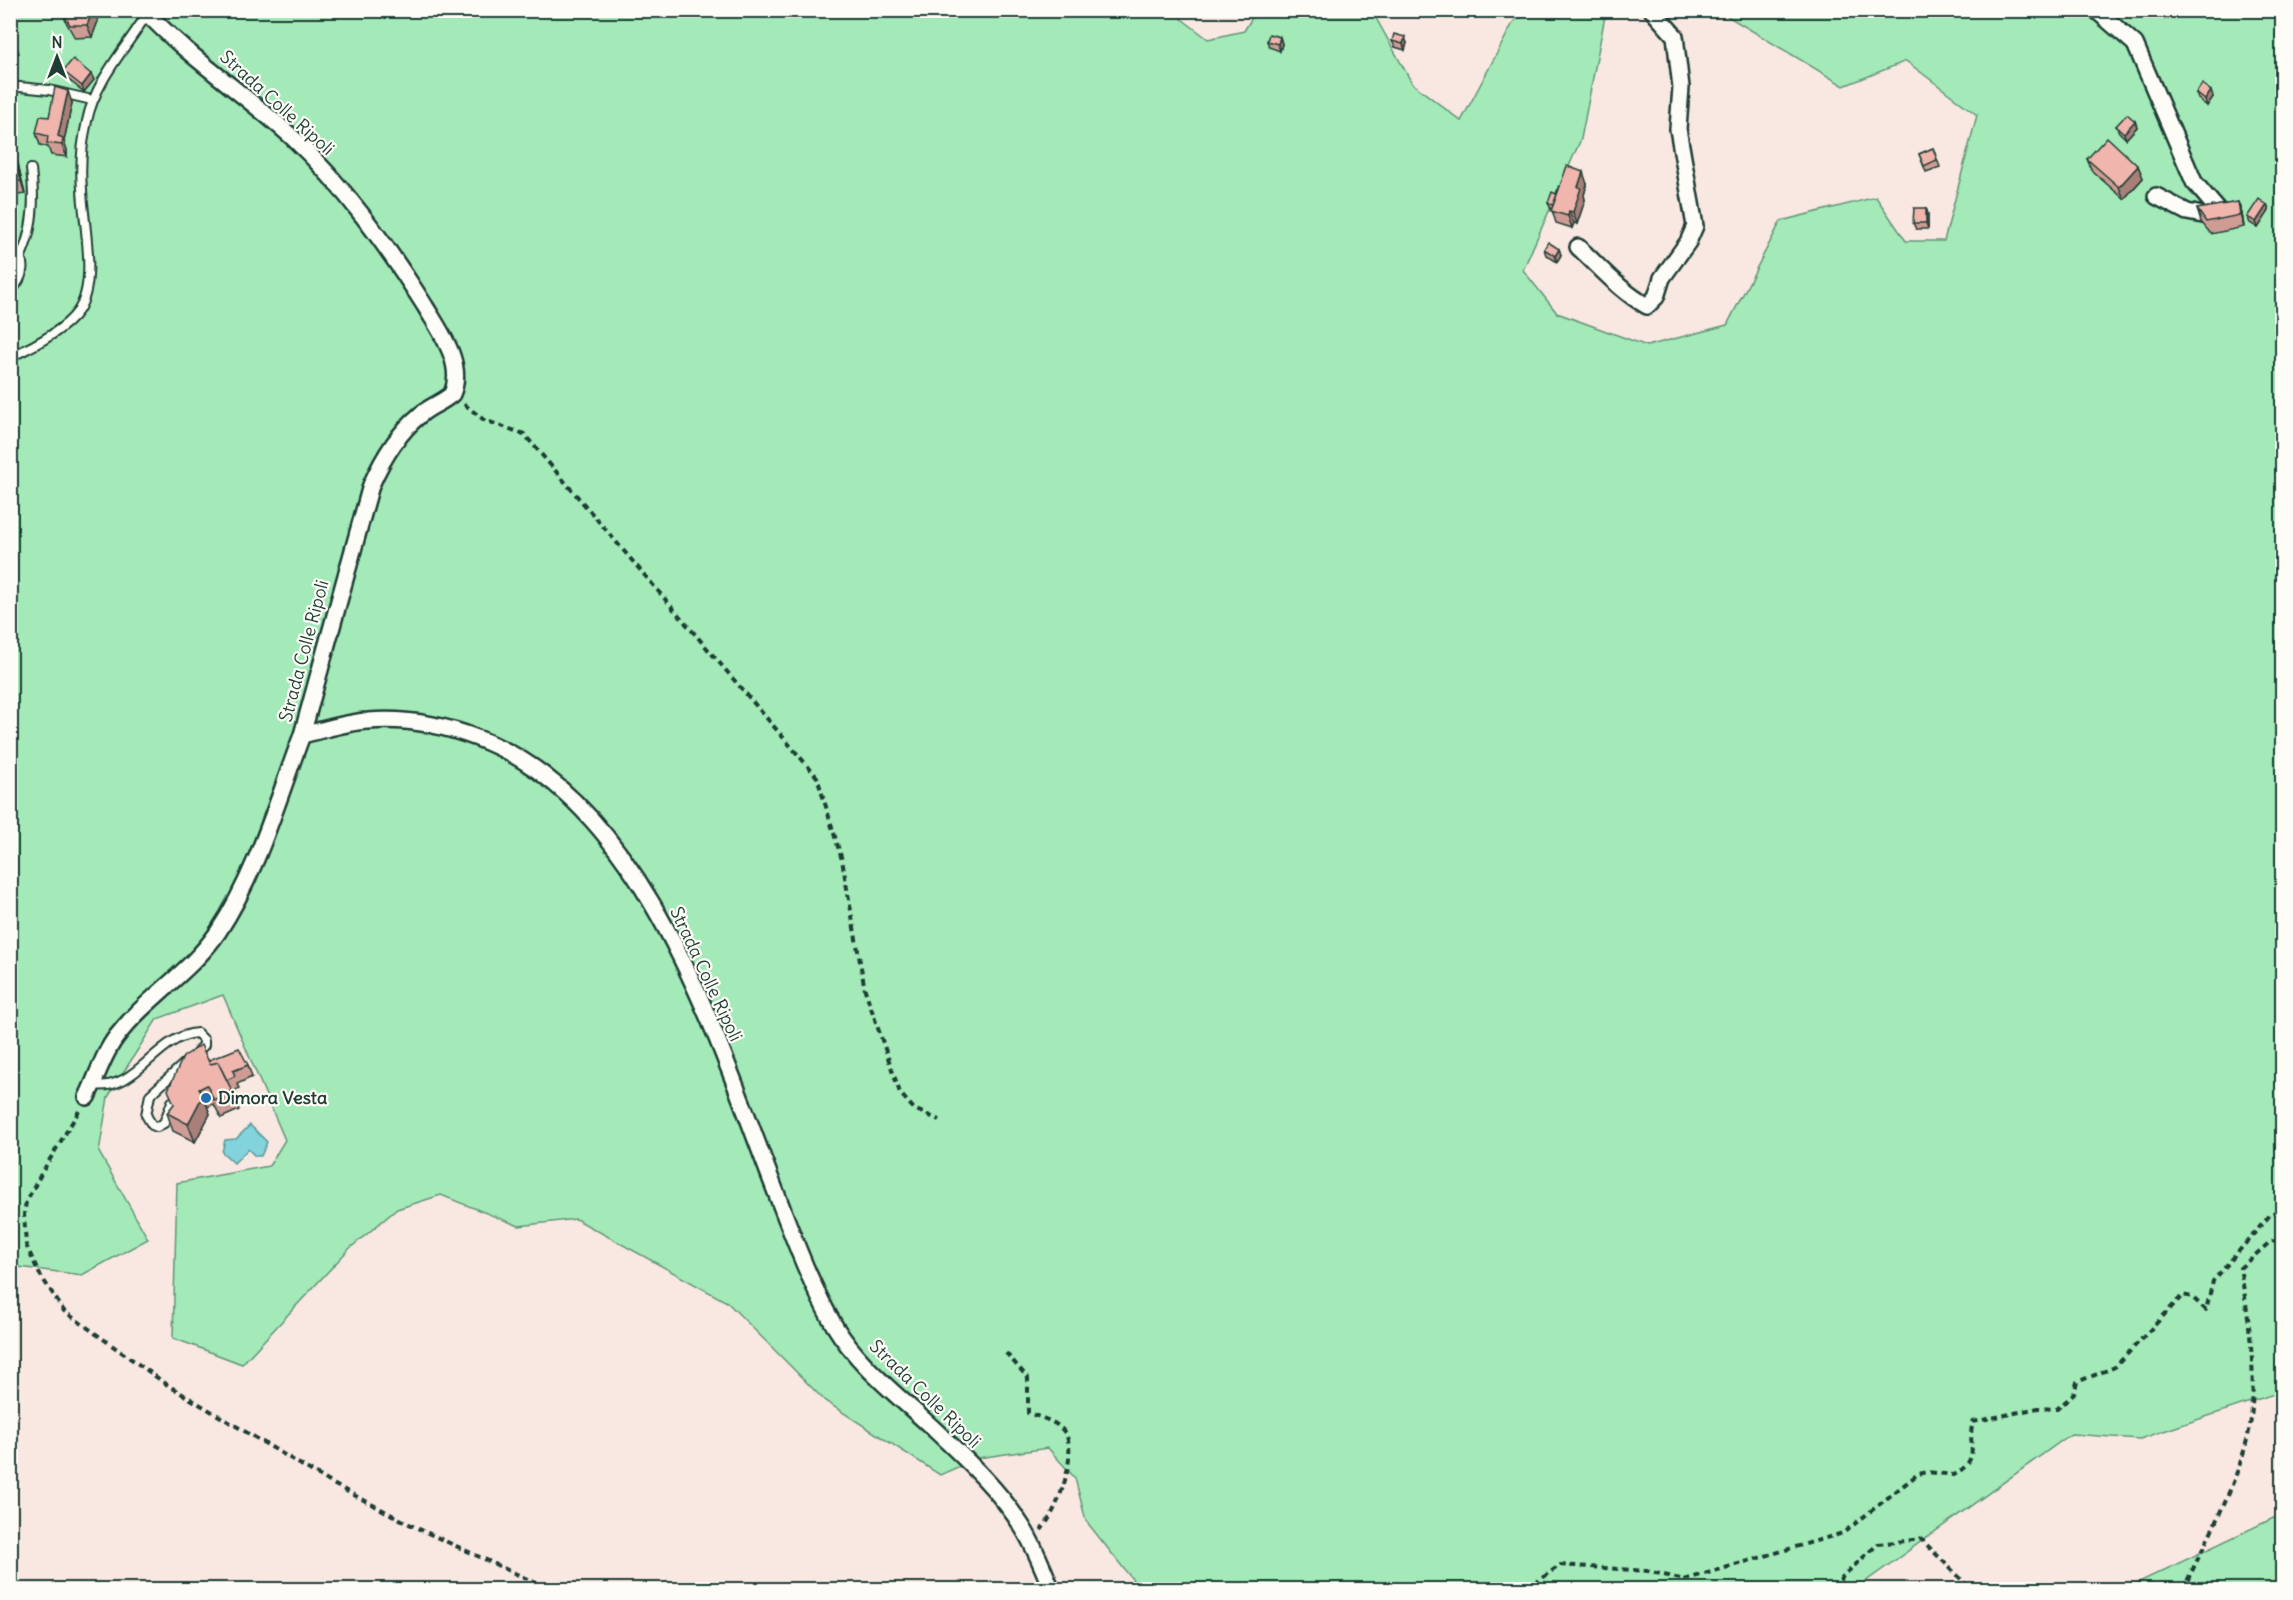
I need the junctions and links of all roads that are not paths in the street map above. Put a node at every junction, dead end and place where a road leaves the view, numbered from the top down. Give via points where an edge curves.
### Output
1 (1652, 10) edge
2 (2096, 10) edge
3 (146, 12) edge
4 (10, 86) edge
5 (92, 100) junction
6 (31, 169) dead end
7 (2156, 196) dead end
8 (10, 247) edge
9 (1578, 248) dead end
10 (21, 256) junction
11 (10, 292) edge
12 (10, 357) edge
13 (302, 735) junction
14 (90, 1091) joint
15 (172, 1102) edge
16 (1052, 1590) edge

1 - 9 street via 1675,36 1681,87 1678,129 1695,226 1689,242 1647,306 1623,293
2 - 7 street via 2135,44 2194,182 2217,209 2208,216 2187,212
3 - 5 lane
3 - 13 street, Strada Colle Ripoli via 291,136 359,211 446,342 455,371 452,394 411,423 375,476
4 - 5 lane
5 - 12 lane via 82,160 86,294 71,318
6 - 10 lane via 33,214
8 - 10 lane
10 - 11 lane via 22,277
13 - 14 street via 232,909 186,970 116,1037
13 - 16 street, Strada Colle Ripoli via 368,721 405,721 445,728 496,745 527,761 581,807 640,884 681,959 717,1040 808,1274 836,1327 871,1373 936,1431 1010,1510 1030,1541
14 - 15 lane via 117,1085 168,1047 197,1033 204,1040 202,1050 169,1076 147,1101 146,1115 152,1125 164,1123

